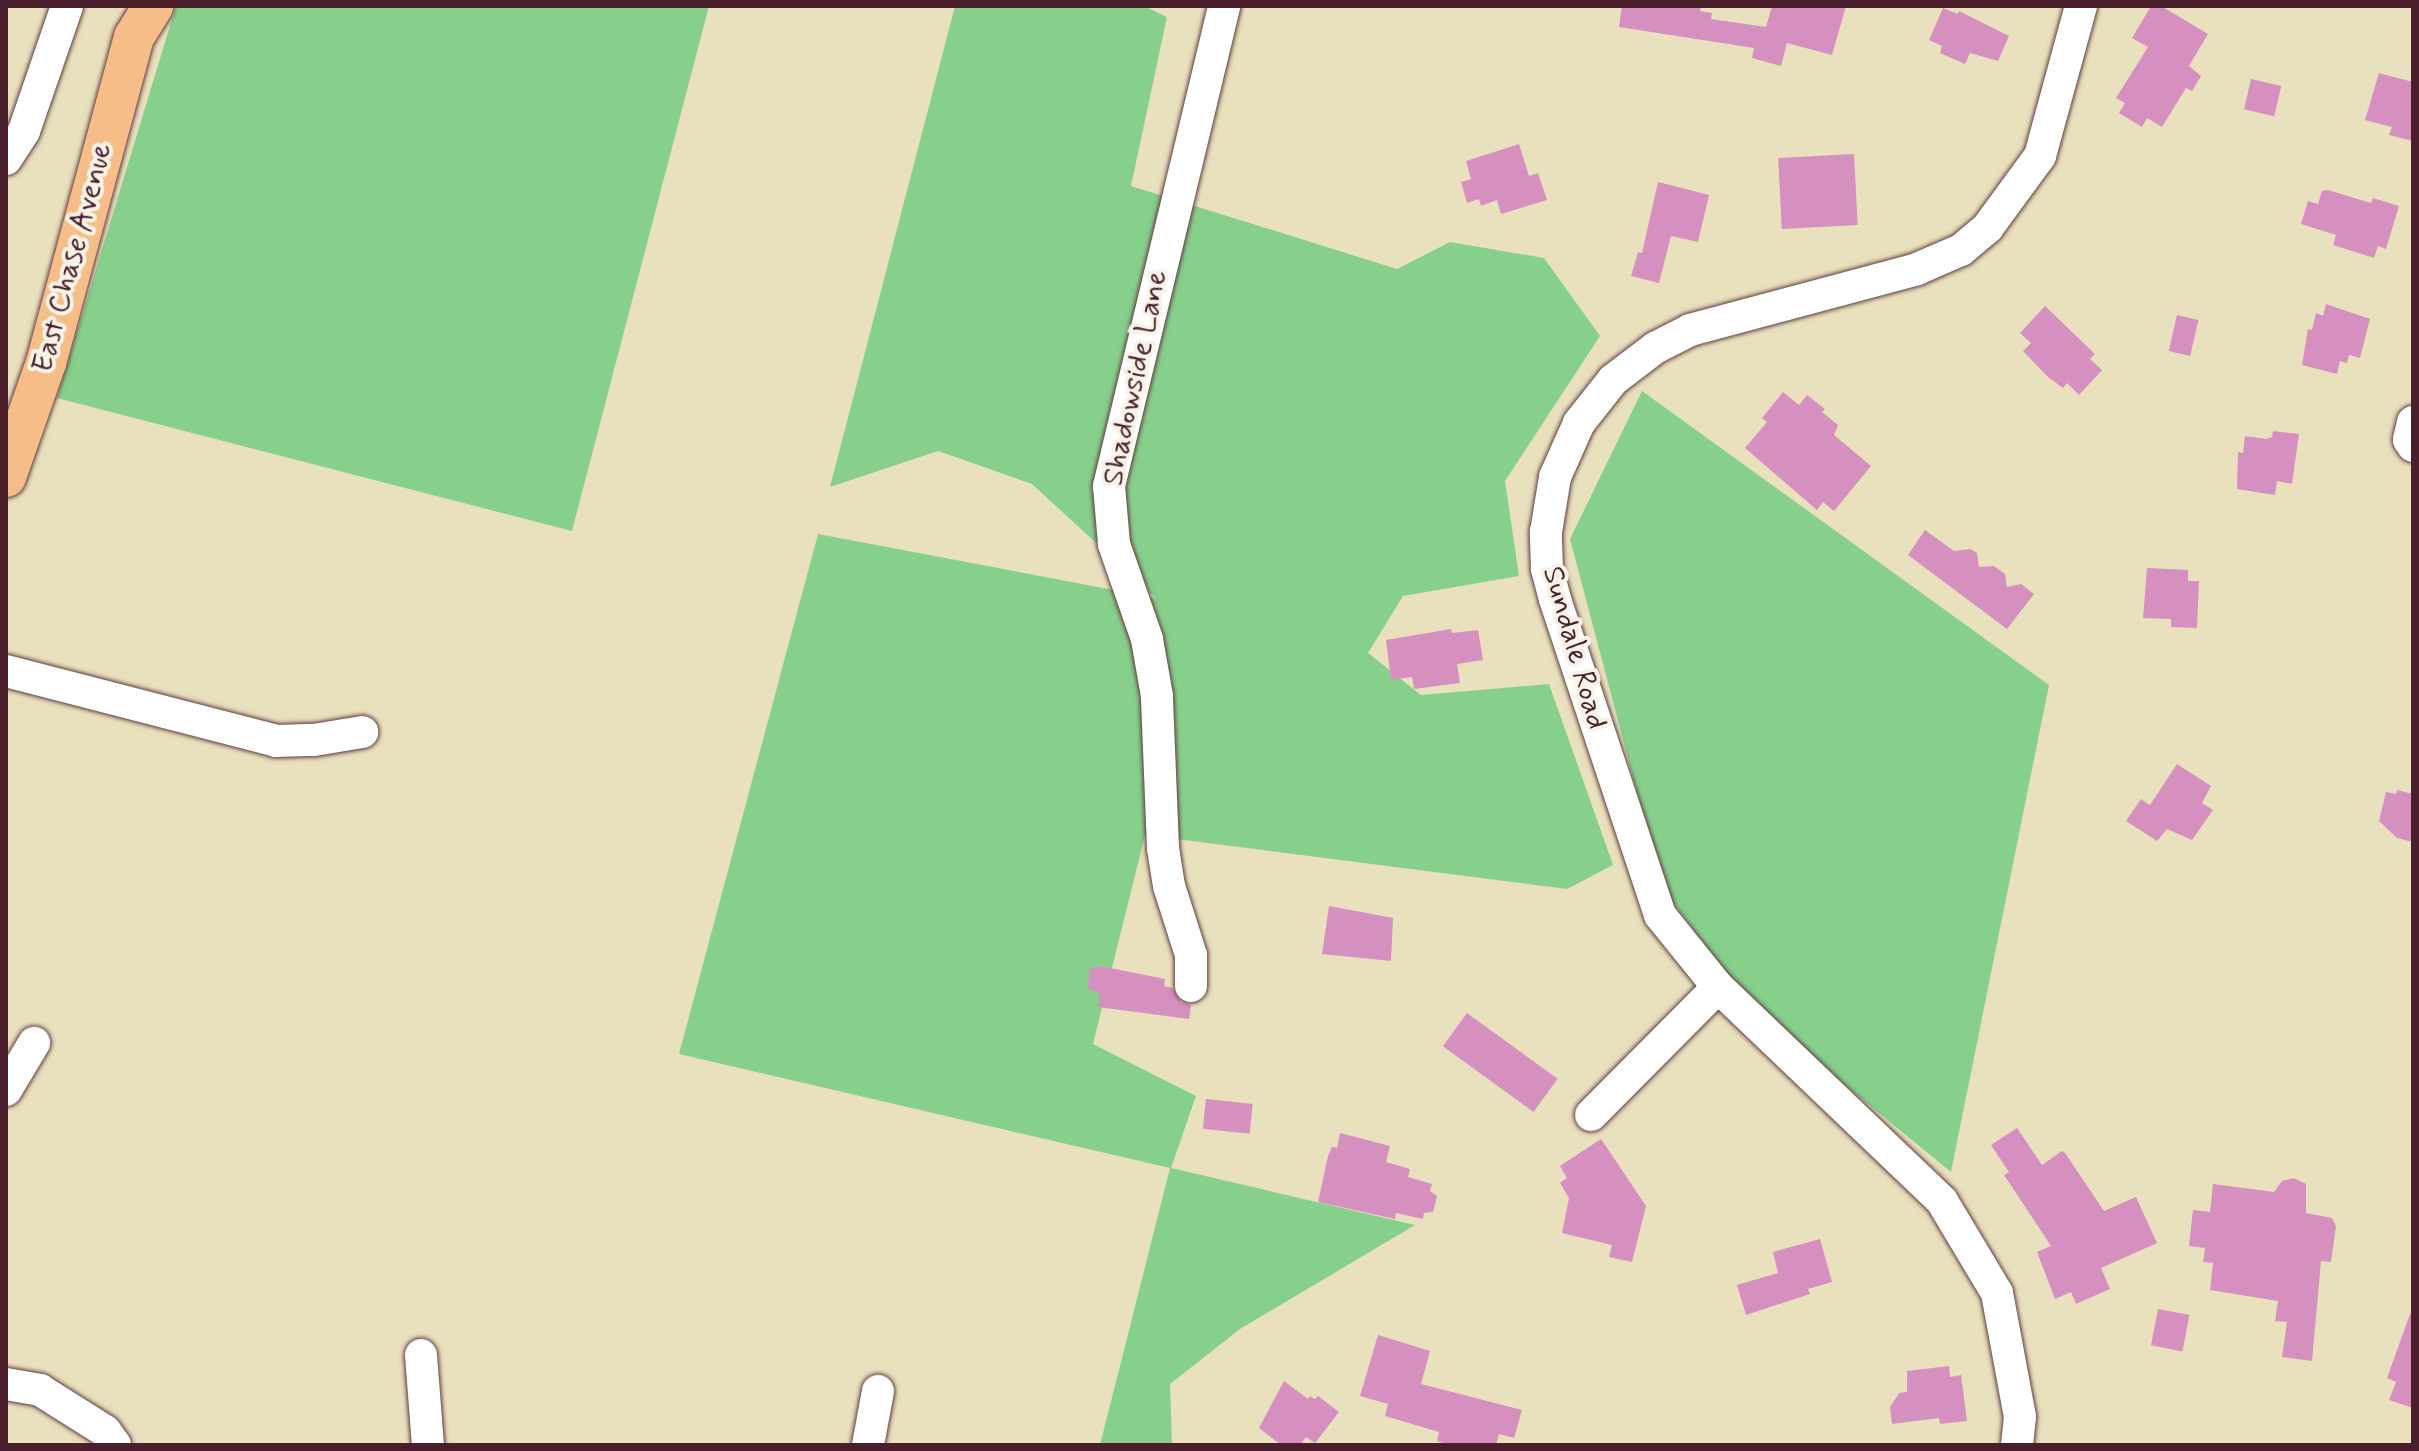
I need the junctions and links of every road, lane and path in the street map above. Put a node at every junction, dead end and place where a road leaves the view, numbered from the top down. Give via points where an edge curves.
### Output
1 (67, 6) edge
2 (1224, 6) edge
3 (2081, 6) edge
4 (139, 16) edge
5 (6, 159) edge
6 (2413, 422) edge
7 (2413, 446) edge
8 (6, 477) edge
9 (6, 671) edge
10 (362, 732) dead end
11 (1191, 986) dead end
12 (1718, 987) junction
13 (34, 1043) dead end
14 (6, 1090) edge
15 (1591, 1115) dead end
16 (421, 1355) dead end
17 (6, 1384) edge
18 (878, 1391) dead end
19 (115, 1445) edge
20 (428, 1445) edge
21 (868, 1445) edge
22 (2017, 1445) edge

1 - 5 street via 24,131
2 - 11 street, Shadowside Lane via 1109,486 1114,544 1147,639 1157,696 1163,848 1191,955
3 - 12 street, Sundale Road via 2040,156 1988,227 1961,250 1917,269 1690,330 1655,348 1613,380 1565,450 1550,497 1546,532 1555,599 1660,915
4 - 8 main road, East Chase Avenue via 46,363
6 - 7 street
9 - 10 street via 276,741
12 - 15 street
12 - 22 street, Sundale Road via 1942,1201 1997,1293 2020,1417
13 - 14 street
16 - 20 street
17 - 19 street via 40,1390 105,1431
18 - 21 street

